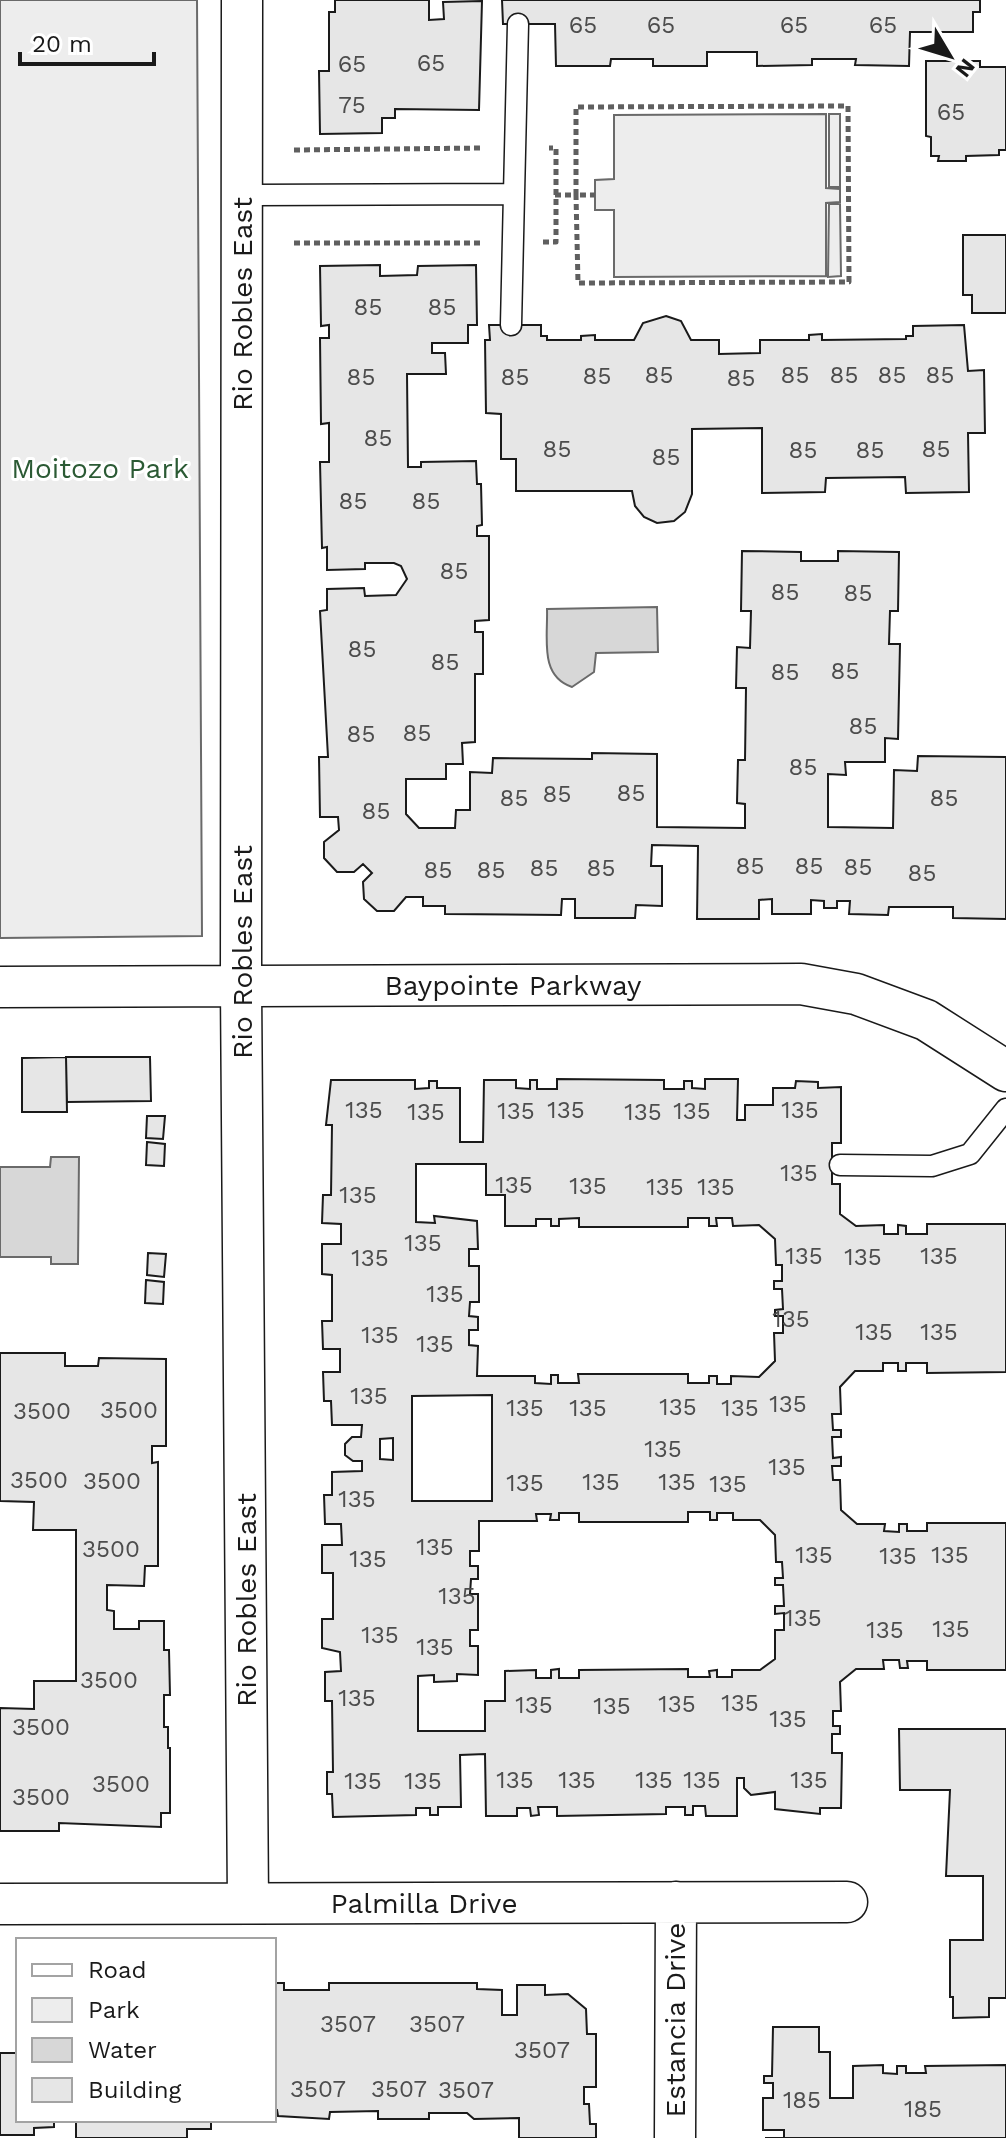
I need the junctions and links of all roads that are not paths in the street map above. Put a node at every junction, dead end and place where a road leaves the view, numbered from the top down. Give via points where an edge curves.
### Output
1 (242, 0) edge
2 (518, 24) dead end
3 (514, 194) junction
4 (242, 195) junction
5 (511, 325) dead end
6 (0, 987) edge
7 (241, 987) junction
8 (1006, 1071) edge
9 (1006, 1109) edge
10 (840, 1165) dead end
11 (676, 1902) junction
12 (847, 1902) dead end
13 (248, 1903) junction
14 (0, 1904) edge
15 (675, 2138) edge

1 - 4 street, Rio Robles East
2 - 3 lane
3 - 4 lane
3 - 5 lane
4 - 7 street, Rio Robles East
6 - 7 street, Baypointe Parkway
7 - 8 street, Baypointe Parkway via 801,984 856,994 926,1020
7 - 13 street, Rio Robles East
9 - 10 lane via 970,1154 932,1166
11 - 12 street, Palmilla Drive
11 - 13 street, Palmilla Drive
11 - 15 street, Estancia Drive
13 - 14 street, Palmilla Drive

